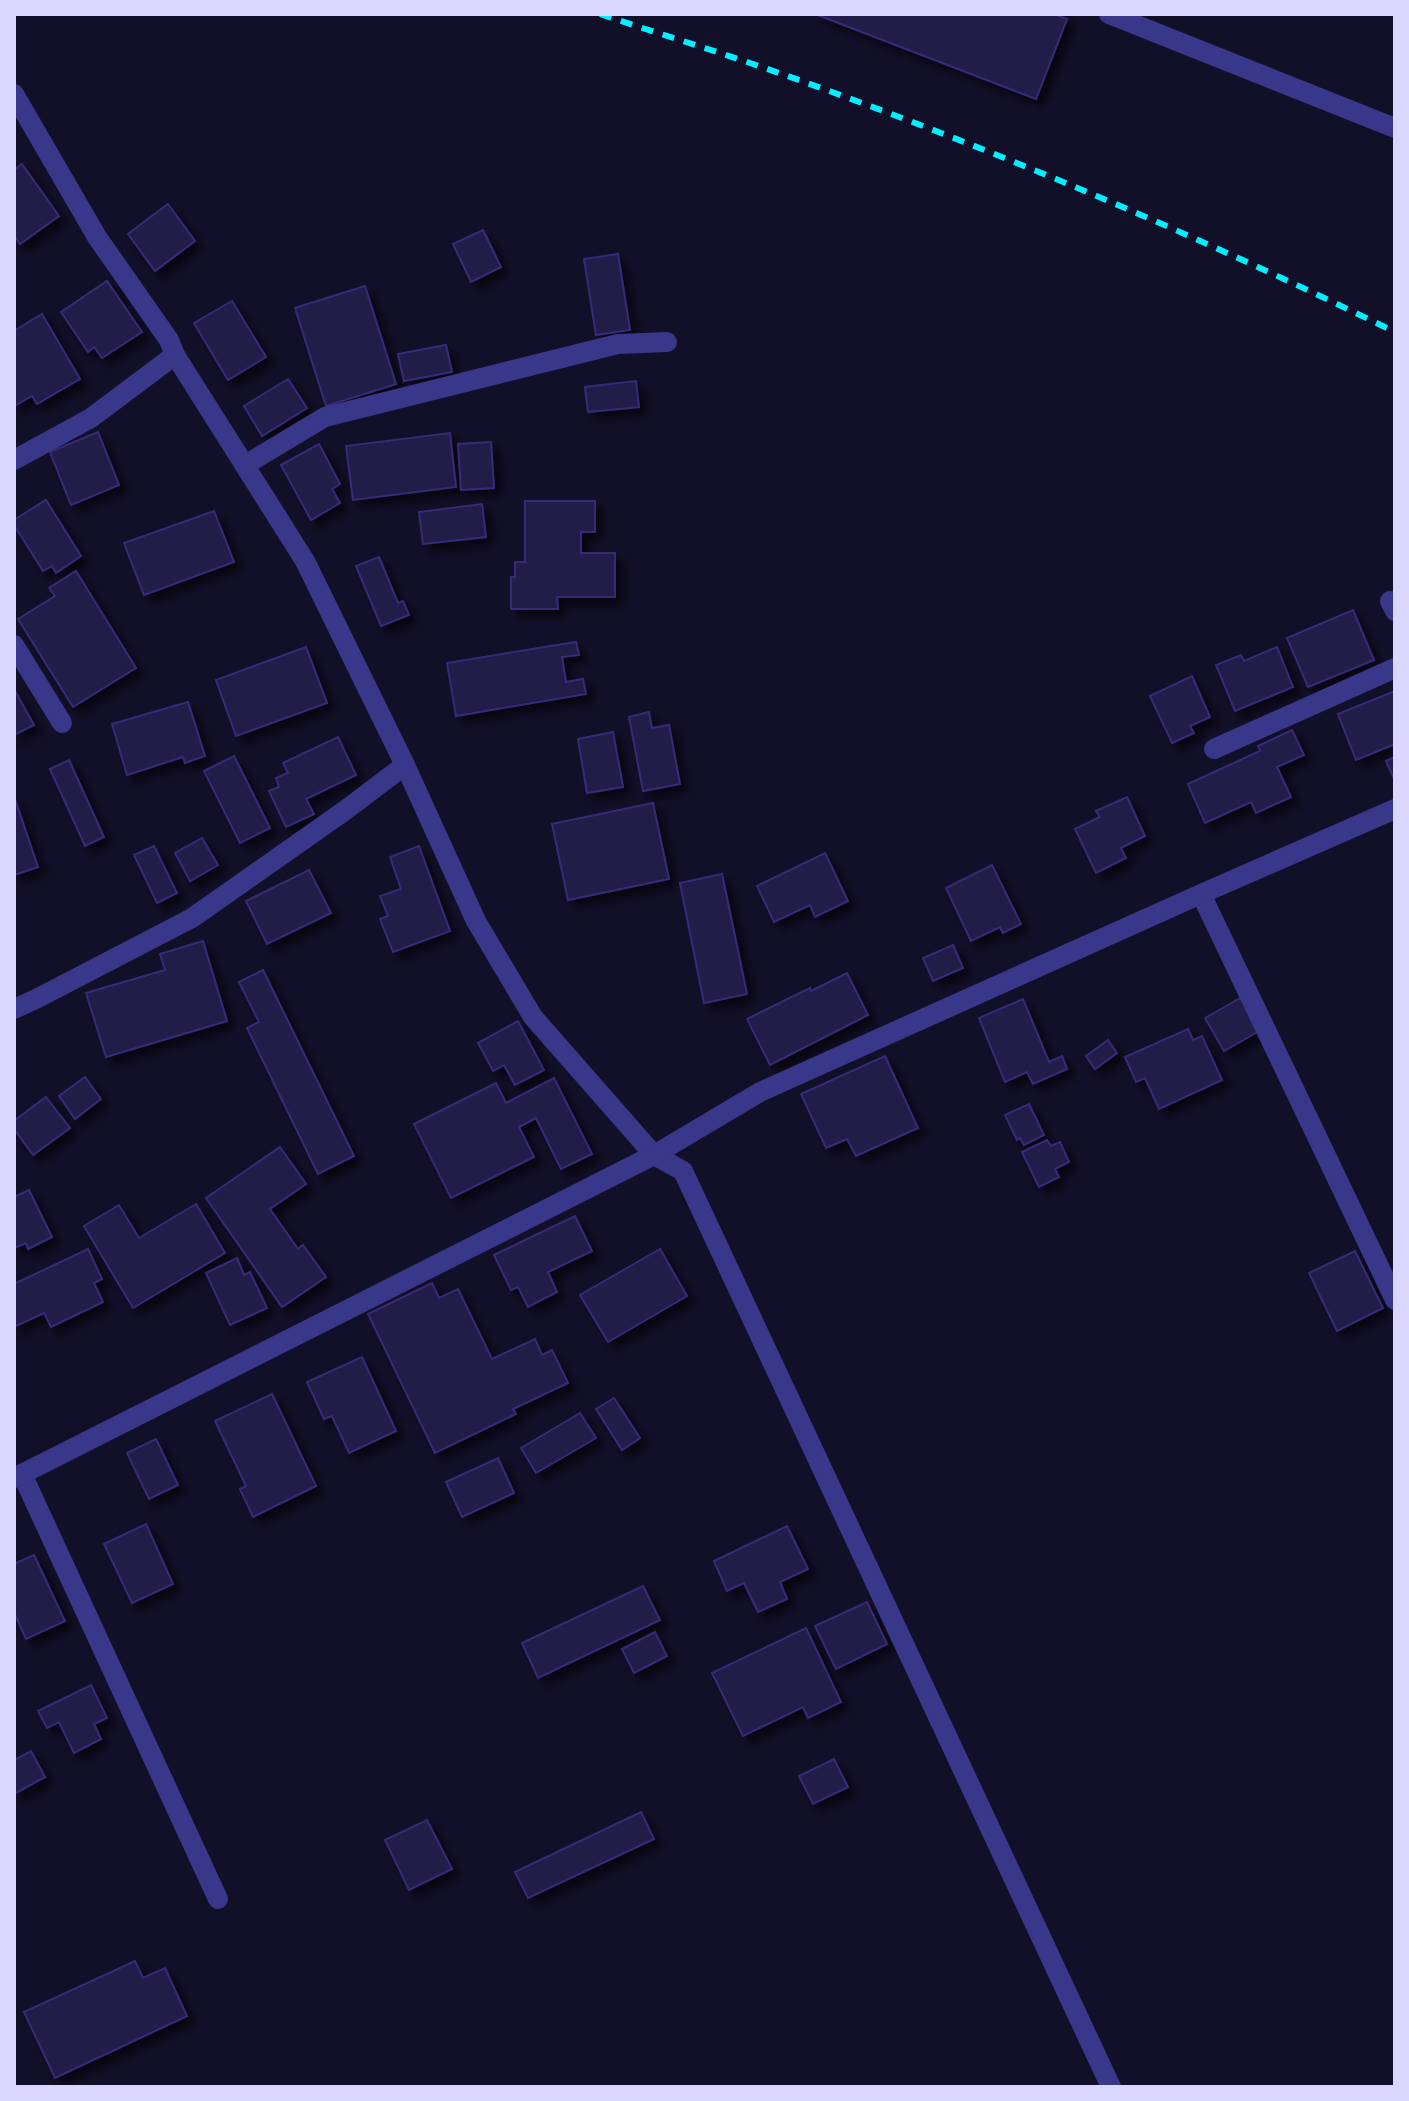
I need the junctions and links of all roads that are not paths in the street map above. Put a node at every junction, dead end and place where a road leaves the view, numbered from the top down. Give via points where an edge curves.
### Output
1 (1109, 14) edge
2 (14, 94) edge
3 (1395, 128) edge
4 (667, 342) dead end
5 (175, 355) junction
6 (14, 460) edge
7 (245, 465) junction
8 (14, 645) edge
9 (1395, 668) edge
10 (62, 723) dead end
11 (1214, 749) dead end
12 (405, 765) junction
13 (1395, 809) edge
14 (1201, 894) junction
15 (14, 1009) edge
16 (654, 1155) junction
17 (1395, 1300) edge
18 (18, 1476) edge
19 (218, 1899) dead end
20 (1111, 2087) edge

1 - 3 street
2 - 5 street via 97,237
4 - 7 street via 618,344 325,417
5 - 6 street via 91,418
5 - 7 street
7 - 12 street via 305,561
8 - 10 street
9 - 11 street
12 - 15 street via 192,918
12 - 16 street via 476,921 533,1017
13 - 14 street
14 - 16 street via 760,1092
14 - 17 street
16 - 18 street
16 - 20 street via 683,1171
18 - 19 street

